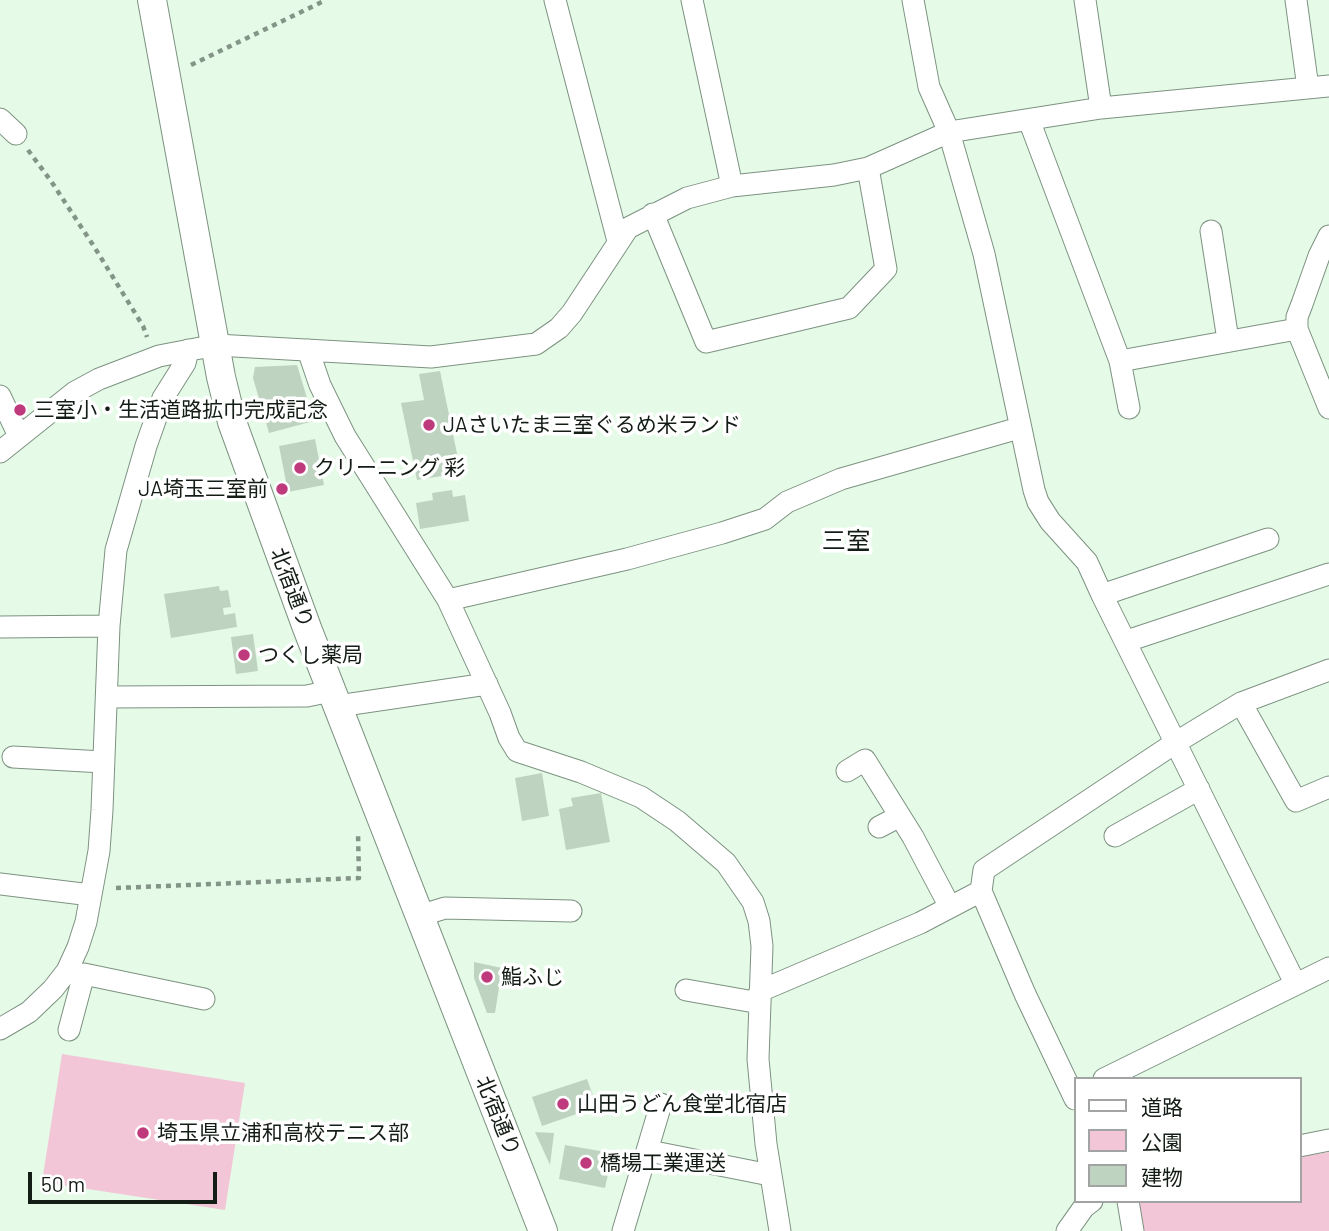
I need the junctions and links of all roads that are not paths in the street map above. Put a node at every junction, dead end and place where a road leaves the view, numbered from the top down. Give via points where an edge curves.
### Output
1 (152, 0) edge
2 (555, 0) edge
3 (692, 0) edge
4 (914, 0) edge
5 (1085, 0) edge
6 (1296, 0) edge
7 (1319, 87) edge
8 (1101, 108) junction
9 (0, 119) edge
10 (1028, 120) junction
11 (949, 132) junction
12 (16, 134) road end
13 (868, 168) junction
14 (732, 186) junction
15 (653, 214) junction
16 (1211, 231) dead end
17 (1329, 236) edge
18 (618, 241) junction
19 (1297, 329) junction
20 (1228, 340) junction
21 (202, 348) junction
22 (309, 349) junction
23 (1120, 360) junction
24 (0, 396) edge
25 (1129, 408) dead end
26 (1329, 408) edge
27 (1019, 428) junction
28 (19, 436) junction
29 (0, 452) edge
30 (1268, 540) dead end
31 (1329, 574) edge
32 (1102, 596) junction
33 (448, 600) junction
34 (109, 626) junction
35 (0, 627) edge
36 (1127, 641) junction
37 (1329, 670) edge
38 (487, 684) junction
39 (108, 697) junction
40 (335, 699) junction
41 (1241, 703) junction
42 (1175, 743) junction
43 (13, 757) dead end
44 (103, 762) junction
45 (847, 771) dead end
46 (1329, 788) edge
47 (1199, 789) junction
48 (900, 816) junction
49 (879, 827) dead end
50 (1115, 836) dead end
51 (0, 884) edge
52 (92, 891) junction
53 (981, 891) junction
54 (950, 907) junction
55 (571, 911) dead end
56 (419, 916) junction
57 (1329, 968) edge
58 (77, 969) junction
59 (1295, 983) junction
60 (686, 990) dead end
61 (760, 997) junction
62 (204, 999) dead end
63 (0, 1028) edge
64 (69, 1030) dead end
65 (1108, 1077) edge
66 (1074, 1093) edge
67 (662, 1104) dead end
68 (1329, 1140) edge
69 (1301, 1146) edge
70 (649, 1151) junction
71 (770, 1175) junction
72 (1090, 1203) edge
73 (1128, 1203) edge
74 (543, 1231) edge
75 (623, 1231) edge
76 (780, 1231) edge
77 (1067, 1231) edge
78 (1133, 1231) edge

1 - 21 street, 北宿通り via 167,79
2 - 18 street
3 - 14 street
4 - 11 street via 929,87
5 - 8 street
6 - 7 street
7 - 8 street
8 - 10 street
9 - 12 street
10 - 11 street
10 - 23 street
11 - 13 street
11 - 27 street via 984,254
13 - 14 street
13 - 15 street via 886,270 849,308 706,342
14 - 15 street via 687,198
15 - 18 street via 628,228
16 - 20 street
17 - 19 street via 1297,317
18 - 22 street via 572,313 536,344 430,357
19 - 20 street
19 - 26 street
20 - 23 street
21 - 22 street
21 - 28 street via 152,358 99,379
21 - 34 street via 185,363 163,398 123,523
21 - 40 street, 北宿通り via 226,400 248,471
22 - 33 street via 320,385 345,436
23 - 25 street
24 - 28 street
27 - 32 street via 1038,502 1087,562
27 - 33 street via 841,479 787,502 765,519 722,533
28 - 29 street
30 - 32 street
31 - 36 street
32 - 36 street
33 - 38 street
34 - 35 street
34 - 39 street
36 - 42 street
37 - 41 street
38 - 40 street
38 - 61 street via 517,751 641,797 726,863 753,902 759,921
39 - 40 street
39 - 44 street
40 - 56 street, 北宿通り
41 - 42 street
41 - 46 street via 1296,801
42 - 47 street
42 - 53 street via 984,870
43 - 44 street
44 - 52 street
45 - 48 street via 864,760
47 - 50 street
47 - 59 street
48 - 49 street
48 - 54 street
51 - 52 street
52 - 58 street
53 - 54 street
53 - 66 street
54 - 61 street
55 - 56 street via 445,908
56 - 74 street, 北宿通り
57 - 59 street
58 - 62 street
58 - 63 street via 29,1012
58 - 64 street
59 - 65 street
60 - 61 street
61 - 71 street via 758,1059
67 - 70 street
68 - 69 street
70 - 71 street
70 - 75 street
71 - 76 street
72 - 77 street
73 - 78 street

